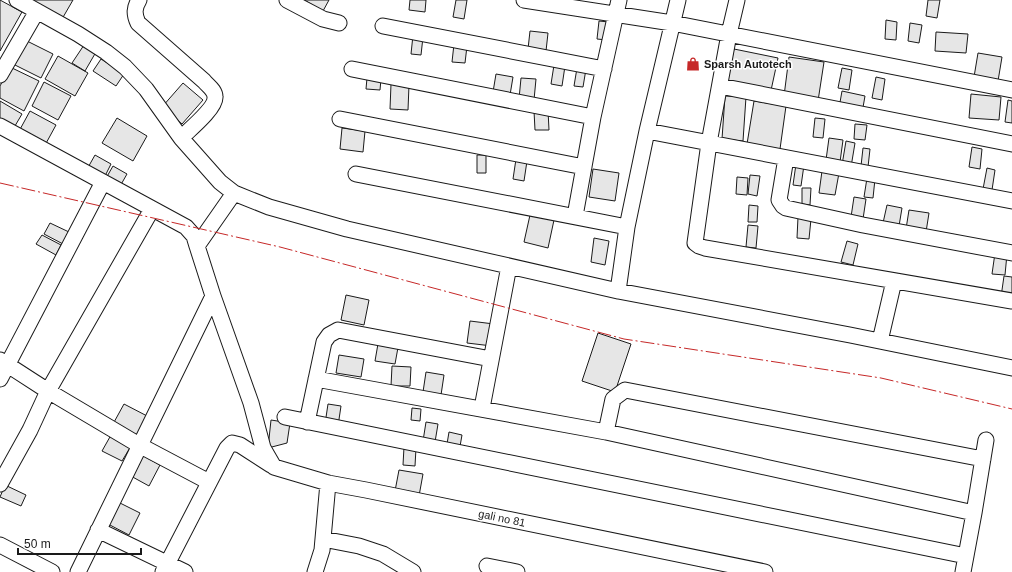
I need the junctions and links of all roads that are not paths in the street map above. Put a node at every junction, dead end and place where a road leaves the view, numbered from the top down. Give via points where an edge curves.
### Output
1 (17, 0) edge
2 (139, 0) edge
3 (287, 0) edge
4 (524, 0) edge
5 (678, 0) edge
6 (737, 0) edge
7 (618, 7) edge
8 (37, 11) junction
9 (339, 23) dead end
10 (672, 23) junction
11 (383, 26) dead end
12 (728, 34) junction
13 (352, 69) dead end
14 (604, 69) junction
15 (0, 75) edge
16 (720, 86) junction
17 (1012, 90) edge
18 (593, 117) junction
19 (340, 119) dead end
20 (0, 126) edge
21 (647, 131) junction
22 (181, 138) junction
23 (710, 143) junction
24 (1012, 144) edge
25 (786, 158) junction
26 (584, 167) junction
27 (356, 174) dead end
28 (103, 182) junction
29 (234, 193) junction
30 (1012, 201) edge
31 (152, 209) junction
32 (574, 216) junction
33 (627, 227) junction
34 (197, 246) junction
35 (1012, 253) edge
36 (509, 266) junction
37 (894, 280) junction
38 (618, 291) junction
39 (213, 296) junction
40 (1012, 301) edge
41 (880, 341) junction
42 (491, 359) junction
43 (4, 362) edge
44 (1012, 368) edge
45 (0, 379) edge
46 (316, 379) junction
47 (48, 392) junction
48 (482, 408) junction
49 (285, 417) dead end
50 (307, 422) junction
51 (606, 432) junction
52 (986, 440) dead end
53 (139, 445) junction
54 (983, 459) junction
55 (274, 467) junction
56 (209, 482) junction
57 (328, 483) junction
58 (0, 484) edge
59 (974, 513) junction
60 (98, 530) junction
61 (323, 539) junction
62 (0, 545) edge
63 (966, 556) junction
64 (487, 566) dead end
65 (165, 568) edge
66 (52, 572) edge
67 (78, 572) edge
68 (184, 572) edge
69 (316, 572) edge
70 (413, 572) edge
71 (517, 572) edge
72 (764, 572) edge
73 (963, 572) edge

1 - 8 street
2 - 22 street via 134,16 138,23 204,81 216,98 208,111
3 - 9 street via 323,19
4 - 7 street
5 - 10 street
6 - 12 street
7 - 10 street
7 - 14 street
8 - 15 street
8 - 22 street via 78,34 125,67 146,89
10 - 12 street
10 - 21 street
11 - 14 street
12 - 16 street
12 - 17 street
13 - 18 street
14 - 18 street
16 - 23 street
16 - 24 street
18 - 26 street
19 - 26 street
20 - 28 street
21 - 23 street
21 - 33 street
22 - 29 street via 220,182
23 - 25 street
23 - 37 street via 695,237 695,242 699,246
25 - 30 street
25 - 35 street via 779,200 786,208
26 - 32 street
27 - 32 street
28 - 31 street
28 - 43 street
29 - 34 street
29 - 36 street via 269,207 347,229
31 - 34 street via 186,227 194,236
31 - 47 street
32 - 33 street
33 - 38 street
34 - 39 street
36 - 38 street
36 - 42 street
37 - 40 street
37 - 41 street
38 - 41 street
39 - 53 street
39 - 55 street via 251,403 263,448
41 - 44 street
42 - 46 street via 338,330 329,335 324,342
42 - 48 street
43 - 45 street
43 - 47 street
46 - 48 street
46 - 50 street
47 - 53 street
47 - 58 street
48 - 51 street
49 - 50 street
50 - 63 street
51 - 54 street via 612,399 625,390
51 - 59 street
52 - 54 street
53 - 56 street
53 - 60 street
54 - 59 street
55 - 56 street, gali no 81 via 240,445 232,443
55 - 57 street, gali no 81
56 - 65 street
57 - 61 street
57 - 72 street, gali no 81
59 - 63 street
60 - 65 street
60 - 67 street
61 - 69 street
61 - 70 street via 383,554
62 - 66 street
63 - 73 street
64 - 71 street
65 - 68 street

